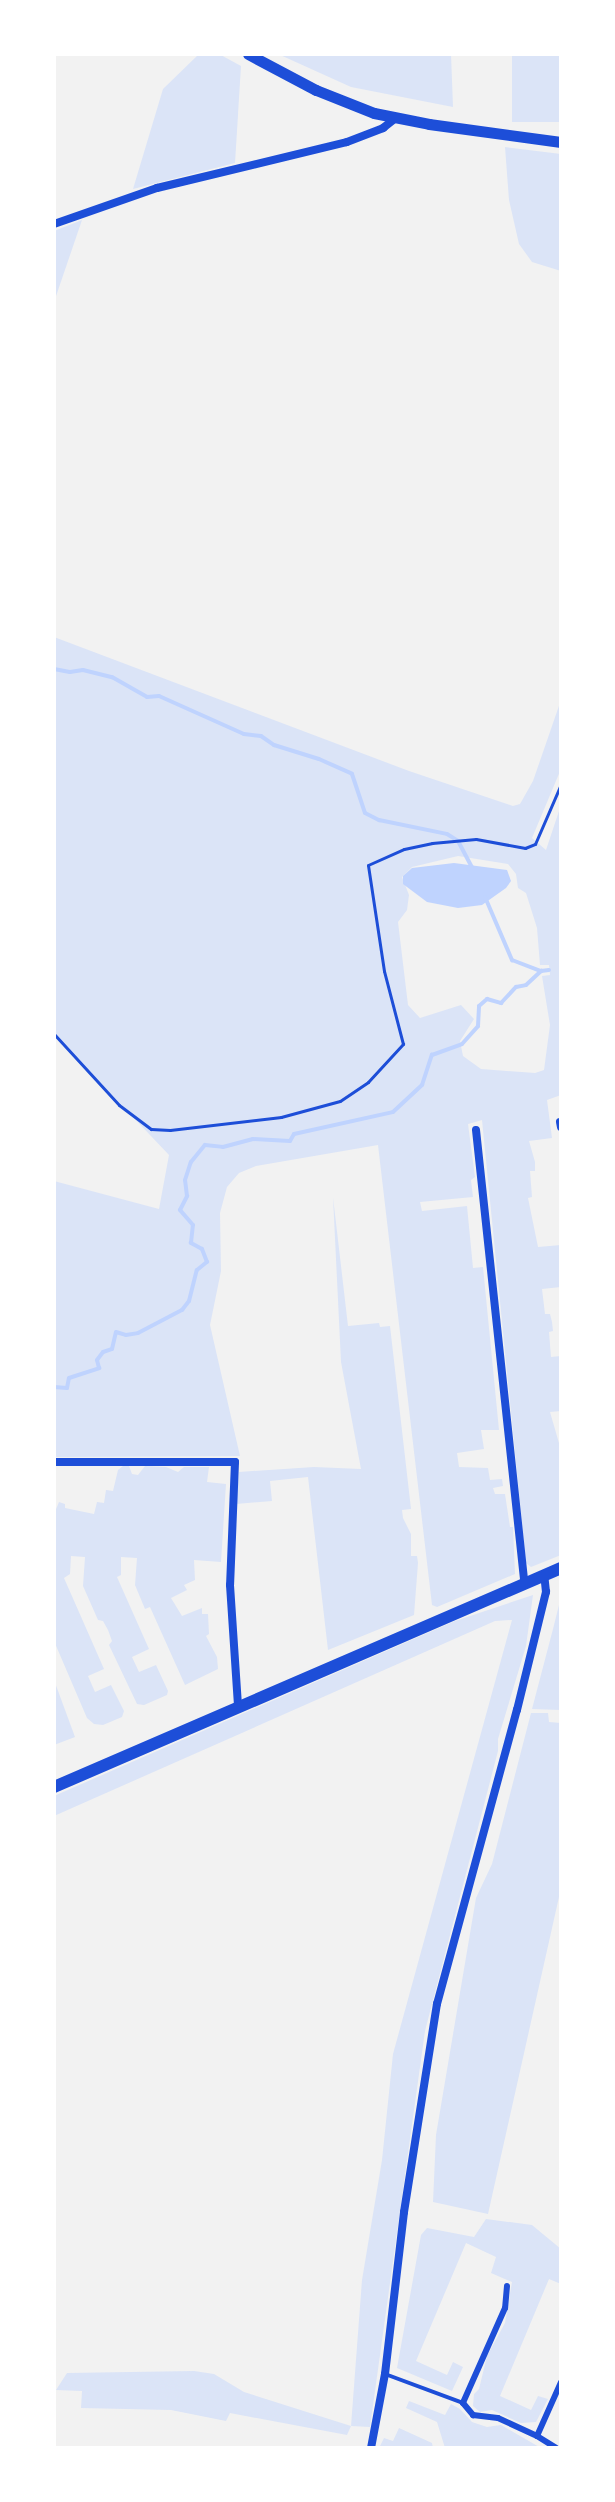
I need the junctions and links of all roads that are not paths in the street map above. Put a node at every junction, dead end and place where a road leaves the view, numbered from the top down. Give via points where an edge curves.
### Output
1 (248, 54) edge
2 (396, 118) junction
3 (561, 142) edge
4 (54, 224) edge
5 (476, 1130) dead end
6 (54, 1462) edge
7 (561, 1568) edge
8 (544, 1574) junction
9 (524, 1582) junction
10 (238, 1706) junction
11 (54, 1787) edge
12 (507, 2286) dead end
13 (385, 2374) junction
14 (561, 2382) edge
15 (463, 2403) junction
16 (537, 2436) junction
17 (371, 2448) edge
18 (556, 2448) edge

1 - 2 street via 316,90
2 - 3 street
2 - 4 street via 347,142 157,188
5 - 9 street
6 - 10 street via 235,1462 230,1585
7 - 8 main road
8 - 9 main road
8 - 13 street via 546,1592 517,1710 437,2004
9 - 10 main road
10 - 11 main road
12 - 15 street via 505,2308
13 - 15 lane
13 - 17 street
14 - 16 street
15 - 16 street via 473,2415 498,2418
16 - 18 street

